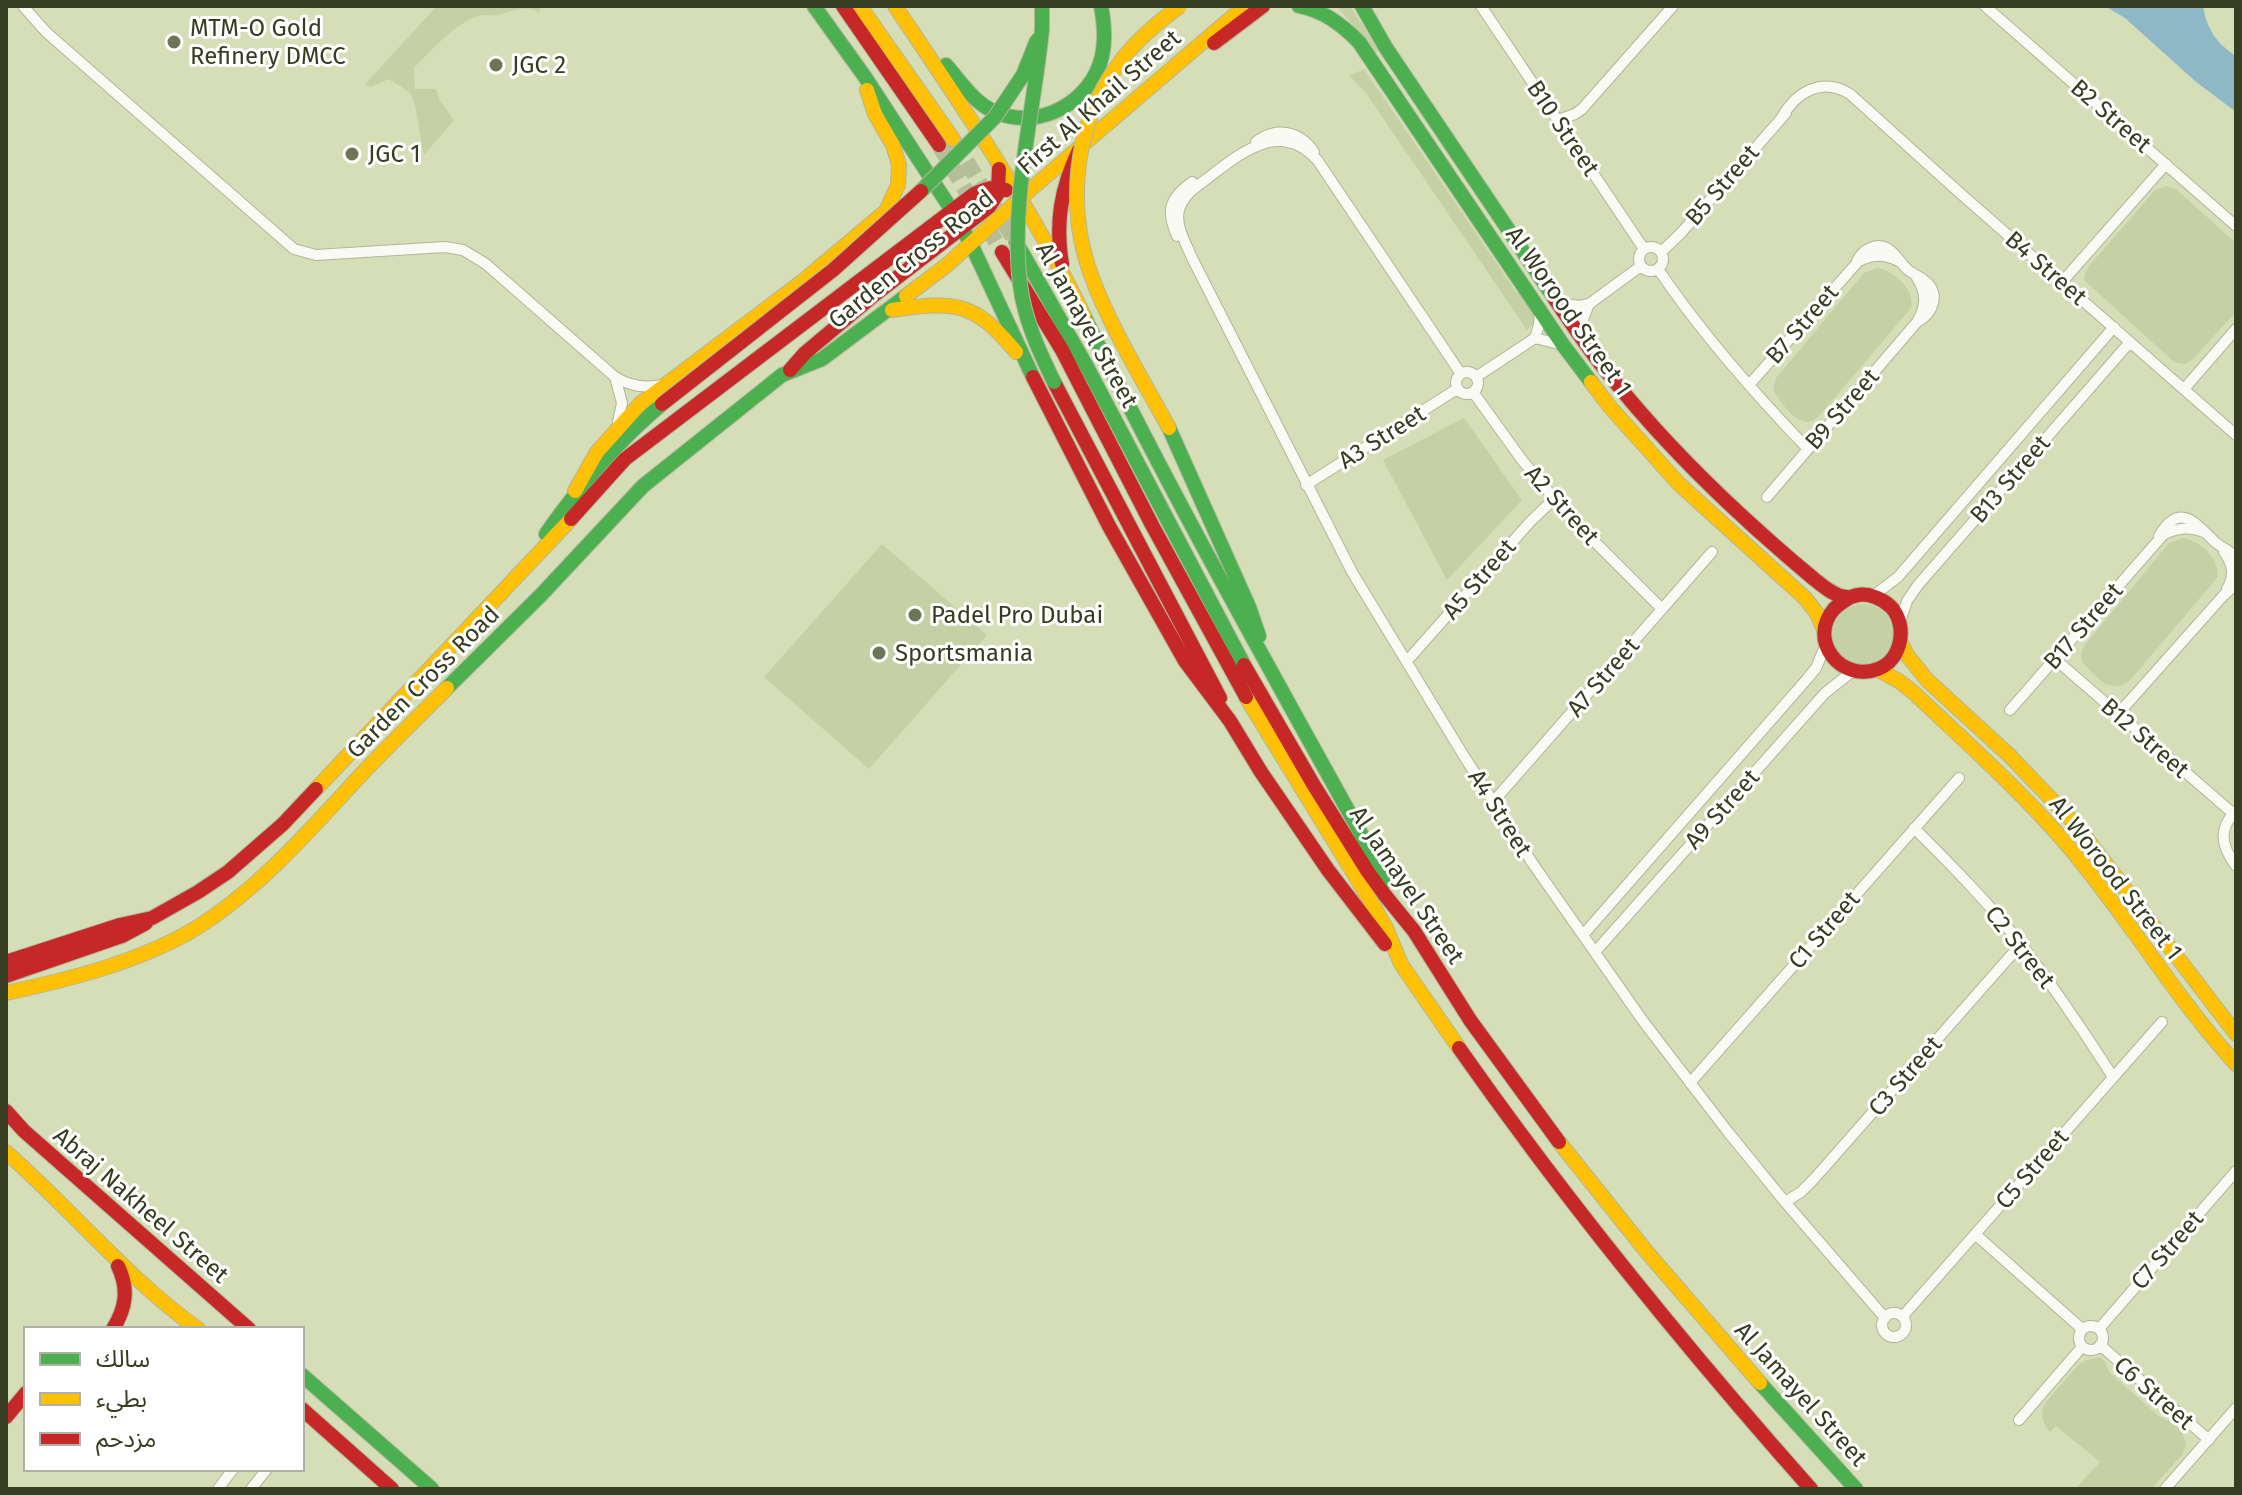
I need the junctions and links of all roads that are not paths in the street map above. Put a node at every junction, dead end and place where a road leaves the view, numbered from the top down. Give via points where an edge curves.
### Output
1 (23, 6) edge
2 (814, 6) edge
3 (843, 6) edge
4 (860, 6) edge
5 (895, 6) edge
6 (1042, 6) edge
7 (1101, 6) edge
8 (1180, 6) edge
9 (1275, 6) edge
10 (1299, 6) edge
11 (1330, 6) edge
12 (1360, 6) edge
13 (1481, 6) edge
14 (1673, 6) edge
15 (1985, 6) edge
16 (1256, 7) edge
17 (1042, 29) junction
18 (1359, 42) junction
19 (923, 46) junction
20 (865, 77) junction
21 (1782, 117) joint
22 (1558, 120) junction
23 (1079, 150) junction
24 (998, 164) junction
25 (2166, 164) junction
26 (999, 187) junction
27 (1019, 200) junction
28 (953, 212) junction
29 (2236, 226) edge
30 (962, 227) junction
31 (1016, 242) tunnel mouth
32 (971, 244) junction
33 (1644, 249) junction
34 (1002, 252) tunnel mouth
35 (1661, 252) junction
36 (1641, 266) junction
37 (1658, 269) junction
38 (1914, 275) joint
39 (1067, 280) junction
40 (2062, 282) junction
41 (1559, 303) junction
42 (1589, 304) junction
43 (887, 311) junction
44 (1540, 312) junction
45 (2114, 327) junction
46 (2236, 329) edge
47 (1578, 332) junction
48 (1535, 338) junction
49 (2130, 342) junction
50 (1563, 345) junction
51 (1027, 366) junction
52 (790, 370) junction
53 (1461, 374) junction
54 (615, 377) junction
55 (1476, 377) junction
56 (667, 383) junction
57 (1749, 385) junction
58 (1457, 389) junction
59 (2184, 389) junction
60 (1473, 392) junction
61 (615, 430) junction
62 (2236, 435) edge
63 (1807, 448) junction
64 (1306, 485) junction
65 (575, 491) junction
66 (1767, 497) dead end
67 (1554, 499) junction
68 (2221, 547) junction
69 (1712, 552) dead end
70 (2236, 557) edge
71 (525, 569) junction
72 (2236, 584) edge
73 (1873, 596) junction
74 (2223, 596) junction
75 (1849, 598) junction
76 (1662, 609) junction
77 (1900, 622) junction
78 (1824, 629) junction
79 (1900, 641) junction
80 (1826, 644) junction
81 (1264, 657) junction
82 (2055, 659) junction
83 (1407, 661) junction
84 (1877, 669) junction
85 (1853, 671) junction
86 (2010, 710) dead end
87 (2118, 714) junction
88 (1230, 721) junction
89 (1959, 778) dead end
90 (1493, 802) junction
91 (2235, 813) edge
92 (1914, 828) junction
93 (2236, 866) edge
94 (152, 918) junction
95 (1412, 928) junction
96 (1583, 935) junction
97 (2021, 944) junction
98 (1595, 952) junction
99 (6, 962) edge
100 (1401, 964) junction
101 (6, 976) edge
102 (12, 991) edge
103 (6, 1000) edge
104 (2162, 1022) dead end
105 (2236, 1034) edge
106 (2236, 1064) edge
107 (2113, 1077) junction
108 (1690, 1083) junction
109 (6, 1111) edge
110 (6, 1152) edge
111 (2236, 1171) edge
112 (1785, 1202) junction
113 (1975, 1234) junction
114 (111, 1256) junction
115 (1903, 1316) junction
116 (1885, 1318) junction
117 (114, 1327) edge
118 (195, 1327) edge
119 (247, 1327) edge
120 (2082, 1329) junction
121 (2099, 1329) junction
122 (2100, 1345) junction
123 (2081, 1348) junction
124 (304, 1377) edge
125 (24, 1395) edge
126 (2236, 1408) edge
127 (305, 1415) edge
128 (6, 1417) edge
129 (2019, 1420) dead end
130 (2209, 1440) junction
131 (232, 1471) edge
132 (265, 1471) edge
133 (218, 1489) edge
134 (251, 1489) edge
135 (392, 1489) edge
136 (432, 1489) edge
137 (1811, 1489) edge
138 (1856, 1489) edge
139 (2165, 1489) edge

1 - 54 street via 288,245 316,255 463,250 486,264
2 - 20 main road
3 - 4 main road via 946,142
5 - 19 main road
6 - 17 main road
7 - 19 main road via 1104,51 1097,74 1073,102 1039,117 996,113 977,102
8 - 81 main road, bridge via 1137,42 1097,101 1079,157 1077,216 1090,274 1169,428 1249,607
9 - 16 main road
10 - 18 main road, Al Worood Street 1 via 1332,17
11 - 18 main road
12 - 41 main road, Al Worood Street 1
13 - 22 street, B10 Street
14 - 22 street via 1582,109
15 - 25 street, B2 Street
16 - 23 main road, First Al Khail Street via 1215,43 1181,60
17 - 65 main road, bridge via 1010,97 969,145 872,238 662,404
17 - 88 main road, bridge via 1018,231 1020,284 1032,335
18 - 44 main road, Al Worood Street 1
19 - 24 main road
20 - 28 main road
20 - 56 main road via 872,107 899,165 898,185 886,211
21 - 35 street, B5 Street
21 - 40 street, B4 Street via 1802,93 1822,86 1842,89
22 - 33 street, B10 Street
23 - 27 main road, First Al Khail Street
23 - 39 main road via 1058,206 1059,251
24 - 26 main road
24 - 27 main road
25 - 29 street, B2 Street
25 - 40 street
26 - 27 main road, Garden Cross Road
26 - 28 main road, Garden Cross Road via 979,191
26 - 30 main road via 989,207
27 - 32 main road, Garden Cross Road
27 - 39 main road
28 - 30 main road
28 - 71 main road, Garden Cross Road via 640,446
30 - 32 main road
30 - 52 main road
31 - 95 main road, Al Jamayel Street via 1084,360 1259,694 1354,850
32 - 43 main road, Garden Cross Road
32 - 51 main road
33 - 35 street
33 - 36 street
34 - 100 main road, Al Jamayel Street via 1062,350 1225,661 1367,895
35 - 37 street
36 - 37 street
36 - 42 street
37 - 57 street
38 - 57 street, B7 Street via 1889,250 1876,246 1863,252
38 - 63 street, B9 Street via 1925,301 1917,322
39 - 81 main road
40 - 45 street, B4 Street
41 - 42 street
41 - 47 main road, Al Worood Street 1
42 - 47 street
43 - 51 main road via 937,304 972,311 995,326
43 - 52 main road, Garden Cross Road via 822,359
44 - 48 street
44 - 50 main road, Al Worood Street 1
45 - 49 street, B4 Street
45 - 73 street, B13 Street via 1903,571
46 - 59 street
47 - 75 main road, Al Worood Street 1 via 1630,402 1693,471 1812,578
48 - 50 street
48 - 55 street
49 - 59 street, B4 Street
49 - 77 street, B13 Street via 1918,585
50 - 78 main road, Al Worood Street 1 via 1651,455 1805,598
51 - 88 main road via 1136,576 1199,682
52 - 102 main road, Garden Cross Road via 629,499 541,595 237,899 199,926 140,955 70,979
53 - 55 street
53 - 58 street
53 - 64 street, A4 Street via 1304,139 1287,132 1262,138 1179,192 1171,219 1178,239
54 - 56 street via 646,387
54 - 61 street via 622,403
55 - 60 street
56 - 61 main road
57 - 63 street
58 - 60 street
58 - 64 street, A3 Street
59 - 62 street, B4 Street
60 - 67 street, A2 Street
61 - 65 main road
63 - 66 street, B9 Street
64 - 83 street, A4 Street
65 - 71 main road
67 - 76 street, A2 Street
67 - 83 street, A5 Street
68 - 70 street
68 - 74 street via 2232,573
68 - 82 street, B17 Street via 2192,520 2177,519 2165,526
69 - 76 street, A7 Street
71 - 94 main road, Garden Cross Road via 263,843 213,883
72 - 74 street
73 - 75 main road
73 - 77 main road
74 - 87 street
75 - 78 main road via 1832,610
76 - 90 street, A7 Street
77 - 79 main road
78 - 80 main road, Al Worood Street 1
79 - 84 main road via 1890,661
79 - 105 main road, Al Worood Street 1 via 1918,671 2077,826
80 - 85 main road via 1833,658
80 - 96 street, A9 Street via 1807,679
81 - 95 main road
82 - 86 street, B17 Street
82 - 87 street, B12 Street
83 - 90 street, A4 Street
84 - 85 main road
84 - 106 main road, Al Worood Street 1 via 1914,693 2048,823
85 - 98 street, A9 Street via 1825,693
87 - 91 street, B12 Street
88 - 100 main road via 1328,870
89 - 92 street, C1 Street
90 - 96 street, A4 Street
91 - 93 street via 2223,836
92 - 97 street, C2 Street
92 - 108 street, C1 Street
94 - 99 main road, Garden Cross Road
94 - 101 main road via 122,936
95 - 138 main road, Al Jamayel Street via 1482,1036 1586,1177
96 - 98 street, A4 Street
97 - 107 street, C2 Street
97 - 112 street, C3 Street via 1814,1179
98 - 108 street, A4 Street
100 - 137 main road, Al Jamayel Street via 1609,1250
102 - 103 main road
104 - 107 street, C5 Street
107 - 113 street, C5 Street
108 - 112 street, A4 Street
109 - 119 main road, Abraj Nakheel Street
110 - 114 main road, Abraj Nakheel Street
111 - 121 street, C7 Street
112 - 116 street, A4 Street
113 - 115 street, C5 Street
113 - 120 street
114 - 117 main road via 126,1293
114 - 118 main road, Abraj Nakheel Street via 151,1295
115 - 116 street via 1893,1313
115 - 116 street via 1906,1330 1896,1337 1883,1331
120 - 121 street
120 - 123 street
121 - 122 street
122 - 123 street
122 - 130 street, C6 Street
123 - 129 street
124 - 136 main road
125 - 128 main road
126 - 130 street
127 - 135 main road
130 - 139 street
131 - 133 street
132 - 134 street

